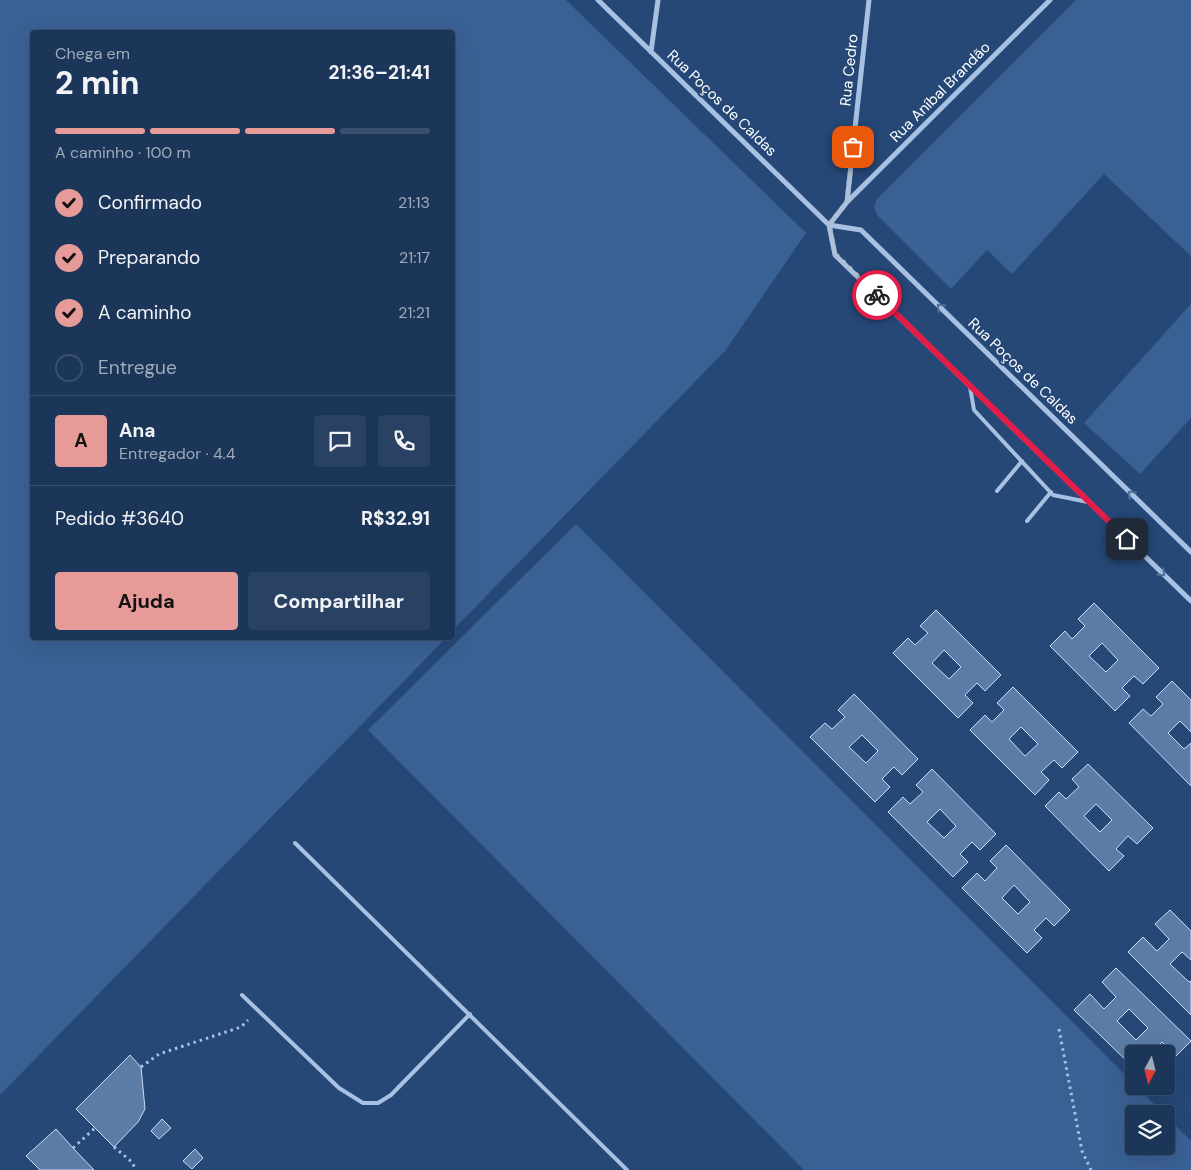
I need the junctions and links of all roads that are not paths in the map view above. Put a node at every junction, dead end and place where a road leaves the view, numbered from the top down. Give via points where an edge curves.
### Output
1 (598, 0) edge
2 (658, 0) edge
3 (869, 0) edge
4 (1050, 0) edge
5 (652, 52) junction
6 (847, 202) junction
7 (829, 225) junction
8 (970, 386) junction
9 (1022, 461) junction
10 (997, 491) dead end
11 (1051, 492) junction
12 (1089, 502) junction
13 (1027, 521) dead end
14 (1191, 552) edge
15 (1191, 601) edge
16 (295, 844) dead end
17 (242, 995) dead end
18 (470, 1014) junction
19 (627, 1170) edge

1 - 5 street, Rua Poços de Caldas
2 - 5 street
3 - 6 street, Rua Cedro
4 - 6 street, Rua Aníbal Brandão
5 - 7 street, Rua Poços de Caldas
6 - 7 street, Rua Aníbal Brandão
7 - 8 street via 835,254
14 -> 7 street, Rua Poços de Caldas via 861,230
8 - 9 lane via 974,410
8 - 12 street
9 - 10 lane
9 - 11 lane
11 - 12 lane
11 - 13 lane
12 -> 15 street
16 - 18 lane
17 - 18 lane via 339,1088 363,1103 378,1103 391,1096
18 - 19 lane

